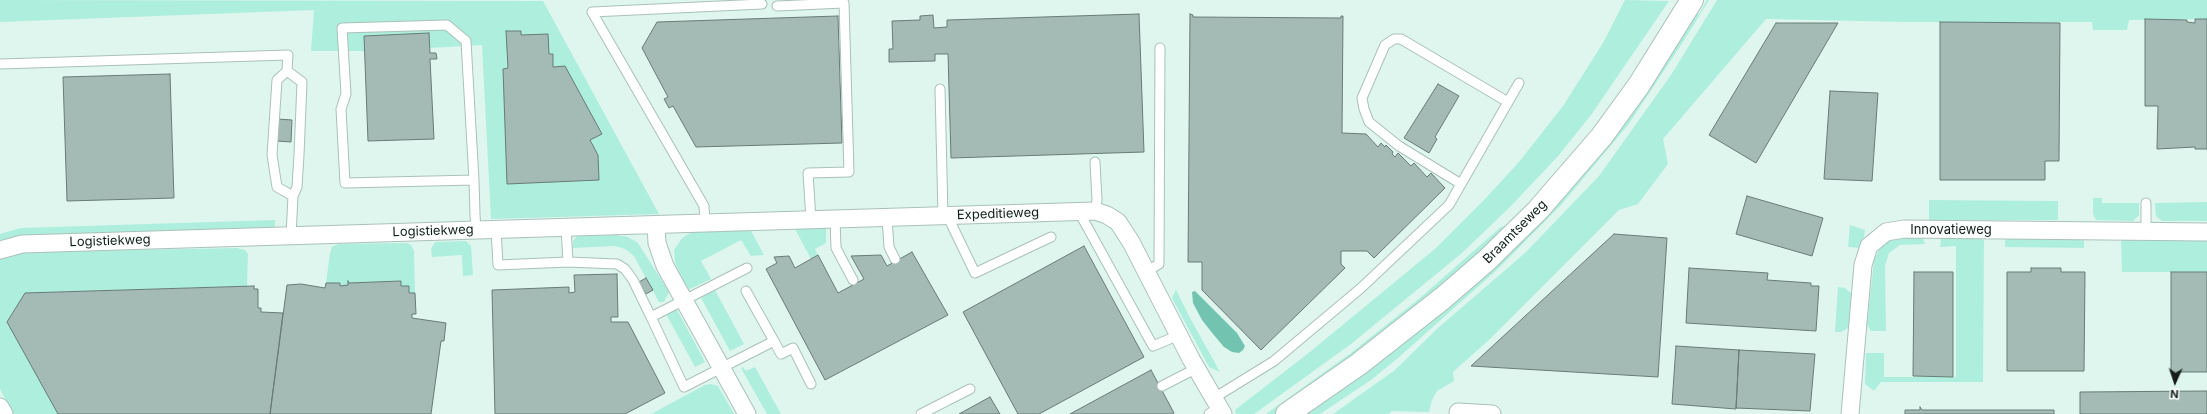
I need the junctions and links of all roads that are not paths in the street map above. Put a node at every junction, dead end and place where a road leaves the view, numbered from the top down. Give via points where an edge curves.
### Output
1 (762, 4) dead end
2 (1690, 4) edge
3 (777, 6) dead end
4 (1160, 48) dead end
5 (0, 64) edge
6 (287, 71) junction
7 (1519, 83) dead end
8 (940, 89) dead end
9 (1508, 102) junction
10 (1095, 162) dead end
11 (474, 180) junction
12 (1461, 184) junction
13 (293, 196) junction
14 (2146, 203) dead end
15 (1087, 212) junction
16 (945, 215) junction
17 (887, 218) junction
18 (835, 219) junction
19 (811, 220) junction
20 (705, 223) junction
21 (656, 225) junction
22 (566, 227) junction
23 (496, 229) junction
24 (476, 230) junction
25 (2146, 231) junction
26 (2207, 232) edge
27 (291, 236) junction
28 (1051, 237) dead end
29 (0, 250) edge
30 (896, 259) dead end
31 (568, 262) junction
32 (747, 268) dead end
33 (1146, 272) junction
34 (853, 280) dead end
35 (746, 291) dead end
36 (684, 299) junction
37 (651, 317) junction
38 (1179, 335) junction
39 (774, 341) junction
40 (723, 368) junction
41 (1197, 368) junction
42 (811, 384) dead end
43 (1162, 386) dead end
44 (970, 389) dead end
45 (0, 407) edge
46 (1216, 408) edge
47 (1458, 412) dead end
48 (4, 414) edge
49 (747, 414) edge
50 (921, 414) edge
51 (1287, 414) edge
52 (1492, 414) edge
53 (1850, 414) edge

1 - 20 lane via 592,12 704,206
2 - 51 street, Braamtseweg via 1639,86 1602,136 1538,210 1487,260 1442,298 1359,364
3 - 19 lane via 844,3 849,172 808,173
4 - 33 lane via 1159,264
5 - 6 lane via 288,55
6 - 13 lane via 302,82 297,187
6 - 13 lane via 276,80 272,155 277,187
7 - 9 lane
8 - 16 lane
9 - 12 lane
9 - 12 lane via 1401,39 1394,39 1385,45 1362,98 1369,122 1399,146
10 - 15 lane via 1097,200
11 - 11 lane via 466,41 447,25 342,28 346,94 341,109 345,183
11 - 24 lane
12 - 46 lane via 1449,205 1361,288
13 - 27 lane
14 - 25 lane
15 - 16 street, Expeditieweg
15 - 33 street, Expeditieweg via 1106,214 1118,222
15 - 38 lane via 1153,346
16 - 17 street, Expeditieweg
16 - 28 lane via 976,272
17 - 18 street, Expeditieweg
17 - 30 lane via 889,247
18 - 19 street, Expeditieweg
18 - 34 lane via 836,248
19 - 20 street, Expeditieweg
20 - 21 street, Expeditieweg
21 - 22 street, Logistiekweg
21 - 36 street via 657,242 665,266
22 - 23 street, Logistiekweg
22 - 31 lane
23 - 24 street, Logistiekweg
23 - 31 lane via 498,265
24 - 27 street, Logistiekweg
25 - 26 street, Innovatieweg
25 - 53 street, Innovatieweg via 1904,229 1886,232 1868,246 1863,266
27 - 29 street, Logistiekweg via 22,244
31 - 37 lane via 617,264 625,269
32 - 36 lane
33 - 38 street, Expeditieweg
35 - 39 lane
36 - 37 lane
36 - 40 street
37 - 40 lane via 684,387
38 - 41 street, Expeditieweg
39 - 40 lane
39 - 42 lane via 781,354 793,348
40 - 49 street
41 - 43 lane
41 - 46 street, Expeditieweg
44 - 50 lane
45 - 48 street
47 - 52 street

